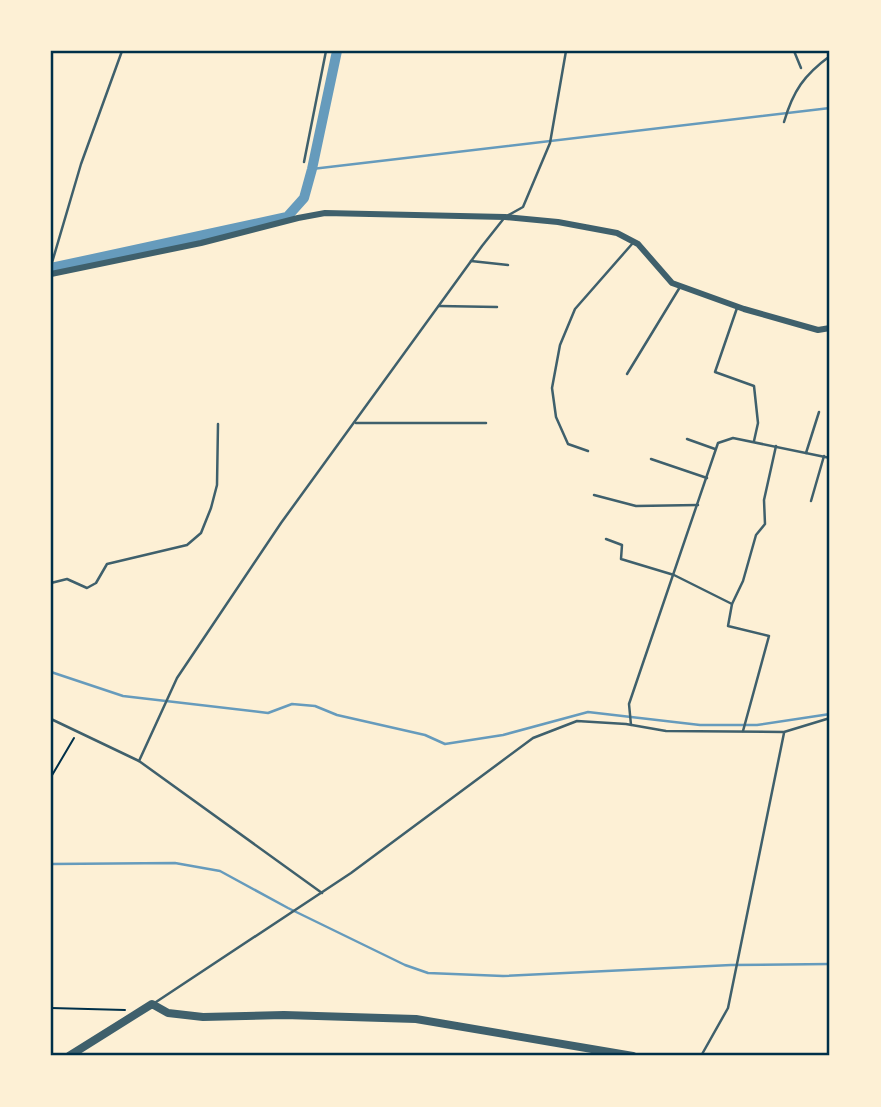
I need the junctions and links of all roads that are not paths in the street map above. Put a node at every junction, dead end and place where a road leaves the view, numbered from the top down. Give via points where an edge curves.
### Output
1 (122, 51) edge
2 (326, 51) edge
3 (566, 51) edge
4 (794, 51) edge
5 (830, 56) edge
6 (801, 68) dead end
7 (785, 122) dead end
8 (304, 162) dead end
9 (505, 216) junction
10 (634, 242) junction
11 (471, 261) junction
12 (509, 265) dead end
13 (51, 266) edge
14 (51, 274) edge
15 (681, 286) junction
16 (439, 306) junction
17 (497, 307) dead end
18 (738, 307) junction
19 (830, 328) edge
20 (627, 374) dead end
21 (819, 412) dead end
22 (354, 423) junction
23 (486, 423) dead end
24 (218, 424) dead end
25 (687, 439) dead end
26 (754, 442) junction
27 (776, 446) junction
28 (715, 449) junction
29 (588, 451) dead end
30 (806, 453) junction
31 (824, 456) junction
32 (830, 458) edge
33 (651, 459) dead end
34 (707, 478) junction
35 (594, 495) dead end
36 (811, 501) dead end
37 (698, 505) junction
38 (606, 539) dead end
39 (674, 575) junction
40 (51, 583) edge
41 (732, 604) junction
42 (830, 718) edge
43 (51, 719) edge
44 (631, 725) junction
45 (743, 732) junction
46 (784, 732) junction
47 (139, 761) junction
48 (322, 892) junction
49 (152, 1004) junction
50 (69, 1056) edge
51 (633, 1056) edge
52 (701, 1056) edge

1 - 13 lane
2 - 8 lane
3 - 9 lane via 550,143 523,207
4 - 6 lane
5 - 7 lane via 813,68 791,97
9 - 10 street via 617,233
9 - 11 lane
9 - 14 street via 325,213
10 - 15 street via 672,283
10 - 29 lane via 575,309 560,345 552,388 556,417 568,444
11 - 12 lane
11 - 16 lane
15 - 18 street
15 - 20 lane
16 - 17 lane
16 - 22 lane
18 - 19 street via 818,330
18 - 26 lane via 715,372 754,386 758,423
21 - 30 lane
22 - 23 lane
22 - 47 lane via 177,678
24 - 40 lane via 217,485 201,533 187,545 107,564 96,583 87,588 68,579
25 - 28 lane
26 - 27 lane
26 - 28 lane via 733,438 718,443
27 - 30 lane
27 - 41 lane via 765,524 756,535
28 - 34 lane
30 - 31 lane
31 - 32 lane
31 - 36 lane
33 - 34 lane
34 - 37 lane
35 - 37 lane via 636,506
37 - 39 lane
38 - 39 lane via 622,545 621,559
39 - 41 lane
39 - 44 lane via 629,704
41 - 45 lane via 728,626 769,636
42 - 46 lane
43 - 47 lane
44 - 45 lane via 666,731
44 - 48 lane via 577,721 533,738
45 - 46 lane
46 - 52 lane via 728,1008
47 - 48 lane
48 - 49 lane
49 - 50 street
49 - 51 street via 168,1013 202,1017 415,1019

